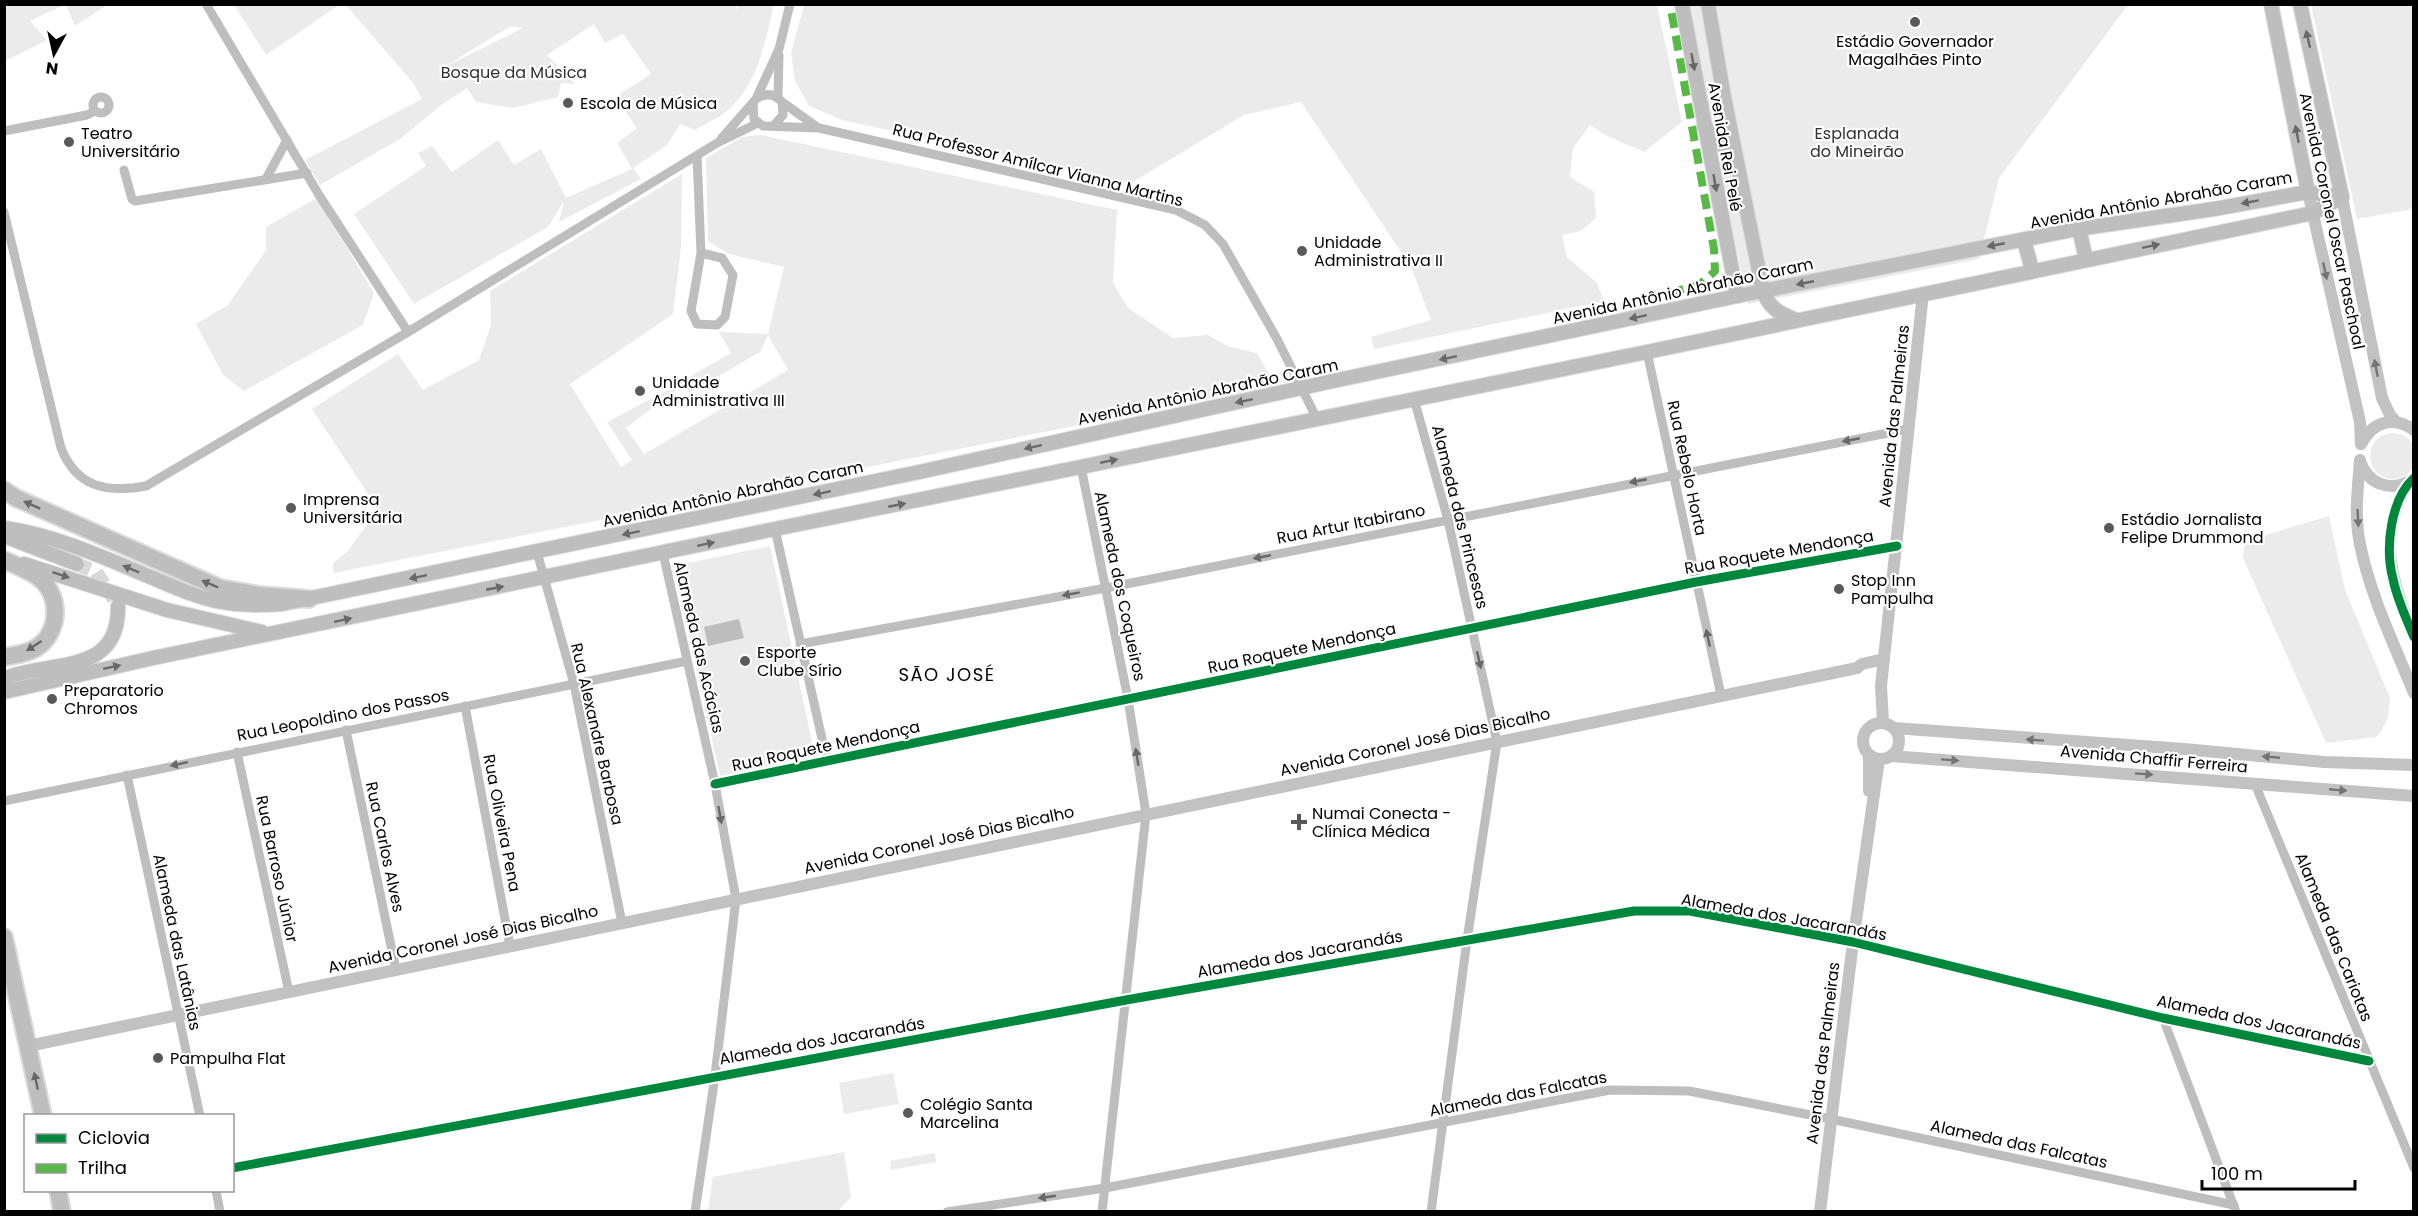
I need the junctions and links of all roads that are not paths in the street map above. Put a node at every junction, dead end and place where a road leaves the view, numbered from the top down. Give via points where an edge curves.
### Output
1 (206, 4) edge
2 (790, 4) edge
3 (1682, 4) edge
4 (1708, 4) edge
5 (2271, 4) edge
6 (2300, 4) edge
7 (779, 50) junction
8 (780, 100) junction
9 (754, 101) junction
10 (95, 111) dead end
11 (758, 123) junction
12 (774, 125) junction
13 (1704, 126) junction
14 (819, 128) junction
15 (4, 131) edge
16 (287, 140) junction
17 (717, 143) junction
18 (697, 156) junction
19 (1736, 160) junction
20 (124, 170) dead end
21 (307, 172) junction
22 (266, 179) junction
23 (2308, 192) junction
24 (2342, 197) junction
25 (4, 212) edge
26 (2313, 213) junction
27 (2079, 229) junction
28 (2024, 240) junction
29 (701, 253) junction
30 (2086, 259) junction
31 (2032, 270) junction
32 (1763, 291) junction
33 (1923, 293) junction
34 (1737, 296) junction
35 (1796, 320) junction
36 (408, 332) junction
37 (1647, 352) junction
38 (1301, 388) junction
39 (1414, 399) junction
40 (1317, 419) junction
41 (2396, 422) junction
42 (1908, 429) junction
43 (2414, 430) edge
44 (2361, 444) junction
45 (2360, 460) junction
46 (1081, 467) junction
47 (924, 471) junction
48 (1674, 474) junction
49 (2412, 480) edge
50 (4, 490) edge
51 (929, 498) junction
52 (1448, 520) junction
53 (4, 528) edge
54 (775, 529) junction
55 (4, 536) edge
56 (1897, 546) junction
57 (537, 552) junction
58 (663, 553) junction
59 (4, 559) edge
60 (77, 564) tunnel mouth
61 (543, 579) junction
62 (1696, 582) junction
63 (1106, 588) junction
64 (309, 599) junction
65 (118, 606) tunnel mouth
66 (1472, 628) junction
67 (285, 632) junction
68 (2414, 637) edge
69 (800, 644) junction
70 (4, 657) edge
71 (687, 661) junction
72 (1884, 663) junction
73 (4, 679) edge
74 (574, 684) junction
75 (1881, 686) junction
76 (4, 692) edge
77 (2414, 693) edge
78 (1720, 695) junction
79 (1128, 699) junction
80 (465, 706) junction
81 (1888, 725) junction
82 (1868, 727) junction
83 (346, 730) junction
84 (1497, 742) junction
85 (237, 752) junction
86 (1880, 756) junction
87 (827, 761) junction
88 (2414, 765) edge
89 (127, 774) junction
90 (2255, 783) junction
91 (715, 784) junction
92 (2414, 796) edge
93 (4, 801) edge
94 (1146, 814) junction
95 (736, 899) junction
96 (622, 923) junction
97 (4, 937) edge
98 (1467, 940) junction
99 (1853, 942) junction
100 (510, 946) junction
101 (396, 970) junction
102 (289, 992) junction
103 (1126, 1000) junction
104 (177, 1015) junction
105 (2163, 1018) junction
106 (28, 1046) junction
107 (2369, 1061) junction
108 (715, 1076) junction
109 (43, 1114) edge
110 (200, 1114) edge
111 (1831, 1119) junction
112 (1442, 1124) junction
113 (234, 1168) edge
114 (2414, 1168) edge
115 (1105, 1188) junction
116 (58, 1192) edge
117 (216, 1192) edge
118 (2235, 1208) edge
119 (62, 1212) edge
120 (220, 1212) edge
121 (695, 1212) edge
122 (947, 1212) edge
123 (1102, 1212) edge
124 (1431, 1212) edge
125 (1820, 1212) edge

1 - 16 street
2 - 7 street
3 -> 13 main road, Avenida Rei Pelé
4 - 19 main road, Avenida Rei Pelé
23 -> 5 main road, Avenida Coronel Oscar Paschoal
24 -> 6 main road, Avenida Coronel Oscar Paschoal
7 - 8 street
7 - 9 street
8 - 9 street via 766,94
8 - 12 street via 783,115
8 - 14 street, Rua Professor Amílcar Vianna Martins
9 - 11 street via 752,115
9 - 17 street
10 - 15 street
11 - 12 street
11 - 17 street
12 - 14 street, Rua Professor Amílcar Vianna Martins
13 - 19 main road
13 -> 34 main road, Avenida Rei Pelé
14 - 38 street, Rua Professor Amílcar Vianna Martins via 1176,210 1205,225 1223,244
16 - 21 street
16 - 22 street
17 - 18 street
18 - 29 street
18 - 36 street
19 - 32 main road, Avenida Rei Pelé
20 - 22 street via 135,201
21 - 22 street
21 - 36 street
23 - 24 main road, Avenida Antônio Abrahão Caram
23 - 26 street, Avenida Coronel Oscar Paschoal
23 -> 27 main road, Avenida Antônio Abrahão Caram
24 - 26 main road
41 -> 24 street, Avenida Coronel Oscar Paschoal via 2382,398
25 - 36 street via 61,448 68,465 89,482 106,488 146,486
30 -> 26 main road
26 -> 44 street, Avenida Coronel Oscar Paschoal via 2360,422
27 - 28 main road, Avenida Antônio Abrahão Caram
27 - 30 main road
28 - 31 main road
28 -> 32 main road, Avenida Antônio Abrahão Caram
29 - 29 street via 691,311 698,324 717,325 725,317 733,274 722,258
30 - 31 main road
31 - 33 main road
32 - 34 main road, Avenida Antônio Abrahão Caram
32 - 35 main road via 1775,312
33 - 35 main road
33 - 42 street, Avenida das Palmeiras
34 -> 38 main road, Avenida Antônio Abrahão Caram
35 - 37 main road
37 - 39 main road
37 - 48 street, Rua Rebelo Horta
38 - 40 street, Rua Professor Amílcar Vianna Martins
38 -> 47 main road, Avenida Antônio Abrahão Caram
39 - 40 main road
39 - 52 street, Alameda das Princesas
46 -> 40 main road
41 - 43 street
41 - 44 street via 2374,426
42 -> 48 street, Rua Artur Itabirano
42 - 56 street, Avenida das Palmeiras
44 - 45 street, Avenida Coronel Oscar Paschoal
45 - 49 street via 2363,470 2379,484 2400,486
45 -> 77 street, Avenida Coronel Oscar Paschoal via 2359,541 2365,567
46 - 51 main road
46 - 63 street, Alameda dos Coqueiros
47 - 51 main road
47 -> 57 main road, Avenida Antônio Abrahão Caram
48 -> 52 street, Rua Artur Itabirano
48 - 62 street, Rua Rebelo Horta
49 - 68 street via 2398,498 2393,515 2390,557 2392,579
64 -> 50 highway via 220,588
54 -> 51 main road
52 -> 63 street, Rua Artur Itabirano
52 - 66 street, Alameda das Princesas
64 -> 53 main road, Avenida Antônio Abrahão Caram via 253,606 221,602 29,532
58 -> 54 main road
54 - 69 street
55 - 60 main road
56 - 62 street, Rua Roquete Mendonça
56 - 72 street, Avenida das Palmeiras
57 - 61 street, Rua Alexandre Barbosa
57 -> 64 main road, Avenida Antônio Abrahão Caram
58 - 61 main road
58 - 71 street, Alameda das Acácias
59 -> 67 main road via 166,610 255,633
59 -> 70 highway via 38,577 52,593 56,612 51,632 36,648
67 -> 61 main road
61 - 74 street, Rua Alexandre Barbosa
62 - 66 street, Rua Roquete Mendonça
78 -> 62 street, Rua Rebelo Horta
63 -> 69 street, Rua Artur Itabirano
63 - 79 street, Alameda dos Coqueiros
65 - 73 main road via 118,620 109,645 92,658
66 - 79 street, Rua Roquete Mendonça
66 -> 84 street, Alameda das Princesas
76 -> 67 main road
69 - 87 street
71 - 74 street, Rua Leopoldino dos Passos
71 - 91 street, Alameda das Acácias
72 - 75 street, Avenida das Palmeiras
72 - 78 street, Avenida Coronel José Dias Bicalho via 1862,664
74 - 80 street, Rua Leopoldino dos Passos
74 - 96 street, Rua Alexandre Barbosa
75 - 81 street, Avenida das Palmeiras
75 - 82 street, Avenida das Palmeiras
78 - 84 street, Avenida Coronel José Dias Bicalho
79 - 87 street, Rua Roquete Mendonça
94 -> 79 street, Alameda dos Coqueiros
80 - 83 street, Rua Leopoldino dos Passos
80 - 100 street, Rua Oliveira Pena
81 - 82 street
81 - 86 street via 1898,733 1899,746
88 -> 81 street, Avenida Chaffir Ferreira via 2324,762
82 - 86 street via 1862,744
83 - 85 street, Rua Leopoldino dos Passos
83 - 101 street, Rua Carlos Alves
84 - 94 street, Avenida Coronel José Dias Bicalho
84 - 98 street, Alameda das Princesas
85 -> 89 street, Rua Leopoldino dos Passos
85 - 102 street, Rua Barroso Júnior
86 -> 90 street, Avenida Chaffir Ferreira
86 - 99 street, Avenida das Palmeiras
87 - 91 street, Rua Roquete Mendonça
89 - 93 street, Rua Leopoldino dos Passos
89 - 104 street, Alameda das Latânias
90 -> 92 street, Avenida Chaffir Ferreira
90 - 107 street, Alameda das Cariotas
91 -> 95 street, Alameda das Acácias
94 - 95 street, Avenida Coronel José Dias Bicalho
94 - 103 street, Alameda dos Coqueiros
95 - 96 street, Avenida Coronel José Dias Bicalho
95 - 108 street, Alameda das Acácias
96 - 100 street, Avenida Coronel José Dias Bicalho
97 - 106 highway
98 - 99 street, Alameda dos Jacarandás via 1634,911 1690,911
98 - 103 street, Alameda dos Jacarandás
98 - 112 street, Alameda das Princesas
99 - 105 street, Alameda dos Jacarandás
99 - 111 street, Avenida das Palmeiras
100 - 101 street, Avenida Coronel José Dias Bicalho
101 - 102 street, Avenida Coronel José Dias Bicalho
102 - 104 street, Avenida Coronel José Dias Bicalho
103 - 108 street, Alameda dos Jacarandás
103 - 115 street, Alameda dos Coqueiros
104 - 106 street, Avenida Coronel José Dias Bicalho
104 - 110 street, Alameda das Latânias
105 - 107 street, Alameda dos Jacarandás
105 - 118 street
109 -> 106 highway
107 - 114 street, Alameda das Cariotas
108 - 113 street, Alameda dos Jacarandás
108 - 121 street, Alameda das Acácias
111 - 112 street, Alameda das Falcatas via 1689,1092 1610,1090
111 - 118 street, Alameda das Falcatas
111 - 125 street, Avenida das Palmeiras
112 - 115 street, Alameda das Falcatas
112 - 124 street, Alameda das Princesas
115 -> 122 street, Alameda das Falcatas
115 - 123 street, Alameda dos Coqueiros
116 - 119 highway
117 - 120 street

